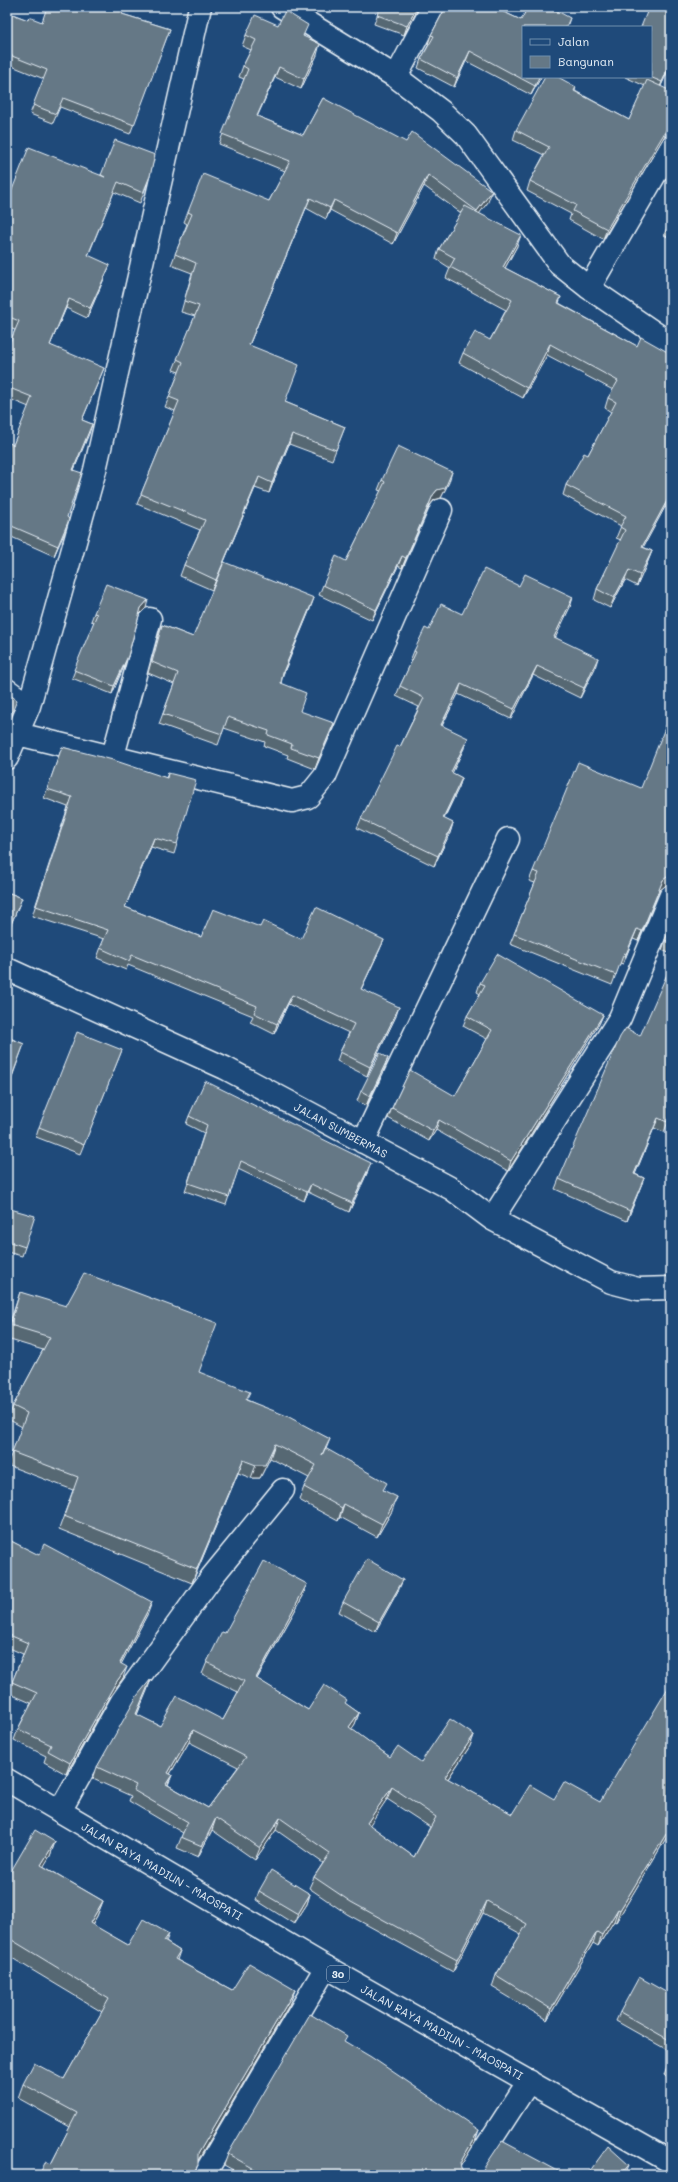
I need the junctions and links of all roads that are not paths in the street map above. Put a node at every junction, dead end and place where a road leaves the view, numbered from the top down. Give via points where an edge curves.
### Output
1 (200, 7) edge
2 (282, 7) edge
3 (433, 7) edge
4 (396, 77) junction
5 (671, 147) edge
6 (589, 288) junction
7 (671, 344) edge
8 (440, 510) dead end
9 (150, 619) dead end
10 (7, 690) edge
11 (29, 706) junction
12 (18, 734) junction
13 (113, 756) junction
14 (7, 758) edge
15 (508, 839) dead end
16 (671, 895) edge
17 (7, 969) edge
18 (363, 1142) junction
19 (492, 1219) junction
20 (671, 1288) edge
21 (283, 1490) dead end
22 (7, 1780) edge
23 (60, 1811) junction
24 (326, 1967) junction
25 (529, 2081) junction
26 (671, 2162) edge
27 (204, 2175) edge
28 (468, 2175) edge

1 - 11 main road via 95,470
2 - 4 main road
3 - 4 main road
4 - 6 main road via 441,111 466,135 560,265
5 - 6 main road
6 - 7 main road
8 - 13 main road via 325,776 308,796 292,801
9 - 13 main road
10 - 11 main road
11 - 12 main road
12 - 13 main road
12 - 14 main road
15 - 18 main road
16 - 19 main road via 620,1018
17 - 18 main road, JALAN SUMBERMAS via 225,1068
18 - 19 main road, JALAN SUMBERMAS via 452,1189
19 - 20 main road, JALAN SUMBERMAS via 611,1282 638,1289
21 - 23 main road via 211,1578 122,1701
22 - 23 main road, JALAN RAYA MADIUN - MAOSPATI / 30
23 - 24 main road, JALAN RAYA MADIUN - MAOSPATI / 30
24 - 25 main road, JALAN RAYA MADIUN - MAOSPATI / 30
24 - 27 main road
25 - 26 main road, JALAN RAYA MADIUN - MAOSPATI / 30
25 - 28 main road

